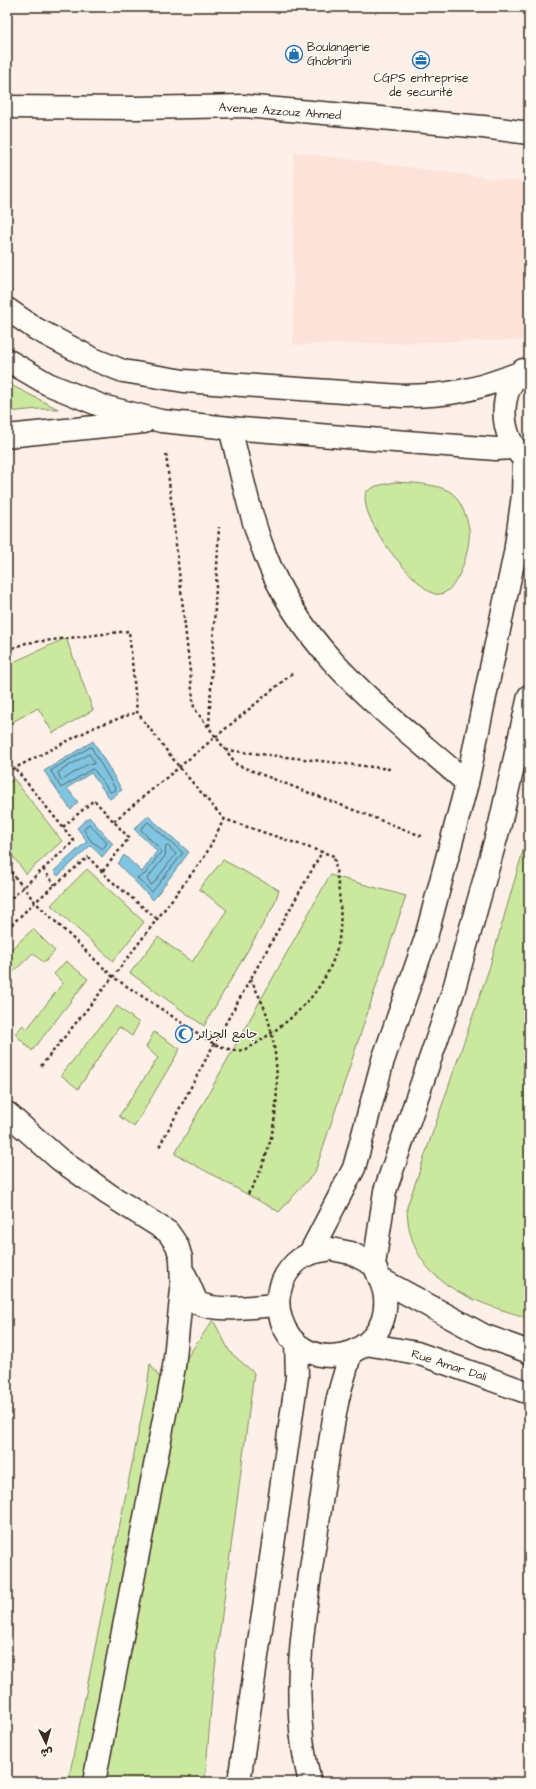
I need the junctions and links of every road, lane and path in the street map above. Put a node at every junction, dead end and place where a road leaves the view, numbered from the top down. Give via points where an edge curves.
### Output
1 (7, 108) edge
2 (529, 133) edge
3 (7, 309) edge
4 (7, 360) edge
5 (524, 369) edge
6 (161, 421) junction
7 (230, 428) junction
8 (7, 436) edge
9 (166, 454) dead end
10 (522, 457) edge
11 (219, 527) dead end
12 (7, 650) edge
13 (294, 672) dead end
14 (529, 696) edge
15 (137, 712) junction
16 (209, 727) junction
17 (217, 737) junction
18 (226, 750) junction
19 (14, 767) junction
20 (180, 768) junction
21 (390, 769) dead end
22 (7, 772) edge
23 (467, 783) junction
24 (224, 819) junction
25 (114, 821) junction
26 (63, 827) junction
27 (426, 838) dead end
28 (322, 852) junction
29 (7, 867) edge
30 (44, 869) junction
31 (102, 872) junction
32 (55, 885) junction
33 (23, 889) junction
34 (7, 902) edge
35 (34, 902) junction
36 (156, 918) junction
37 (7, 929) edge
38 (113, 977) junction
39 (251, 978) junction
40 (271, 1034) junction
41 (214, 1044) junction
42 (41, 1066) dead end
43 (7, 1113) edge
44 (159, 1147) dead end
45 (248, 1194) dead end
46 (310, 1253) junction
47 (181, 1267) junction
48 (377, 1272) junction
49 (278, 1305) junction
50 (296, 1343) junction
51 (358, 1349) junction
52 (529, 1352) edge
53 (529, 1393) edge
54 (94, 1782) edge
55 (240, 1782) edge
56 (310, 1782) edge

1 - 2 street, Avenue Azzouz Ahmed via 244,106
3 - 5 street via 36,329 93,359 123,371 184,381 435,396 480,388
4 - 6 street via 48,384 102,406
5 - 10 street via 509,389 505,406 505,424
6 - 7 street
6 - 8 street
7 - 10 street via 496,449
7 - 23 street via 265,554 290,605 309,634 355,686
9 - 16 path via 194,708
10 - 23 street via 523,495 514,553
11 - 16 path
12 - 15 path via 26,643 129,630
13 - 17 path
14 - 48 street via 500,824 453,992 385,1191
15 - 19 path via 95,727
15 - 20 path
16 - 17 path
17 - 18 path
17 - 20 path
18 - 21 path
18 - 27 path via 237,765
19 - 22 path
19 - 26 path
20 - 24 path
20 - 25 path
23 - 46 street via 425,941 383,1060 354,1168
24 - 28 path
24 - 36 path via 205,856
25 - 26 path via 94,800
25 - 31 path via 129,838
26 - 30 path via 74,841
28 - 39 path
28 - 40 path via 334,856 341,911 338,945 329,968 302,1009
29 - 33 path
30 - 32 path
30 - 33 path
31 - 32 path via 88,857
31 - 36 path
32 - 35 path
33 - 34 path
33 - 35 path
35 - 37 path
35 - 38 path
36 - 38 path
38 - 41 path
38 - 42 path
39 - 40 path via 266,1014
39 - 41 path
40 - 41 path via 242,1050 232,1050
40 - 45 path via 277,1081 272,1132 258,1177
41 - 44 path
43 - 47 street via 59,1159 168,1232 177,1245
46 - 48 street via 330,1249 351,1253
46 - 49 street via 288,1272 281,1284
47 - 49 street via 194,1298 204,1306 220,1308
47 - 54 street via 182,1288 174,1367
48 - 51 street via 385,1296 384,1313 378,1330
48 - 52 street via 483,1335
49 - 50 street via 284,1330
50 - 51 street via 312,1353 331,1357
50 - 55 street via 297,1377
51 - 53 street, Rue Amar Dali via 417,1353
51 - 56 street via 337,1405 309,1582 301,1653 300,1710 304,1759

